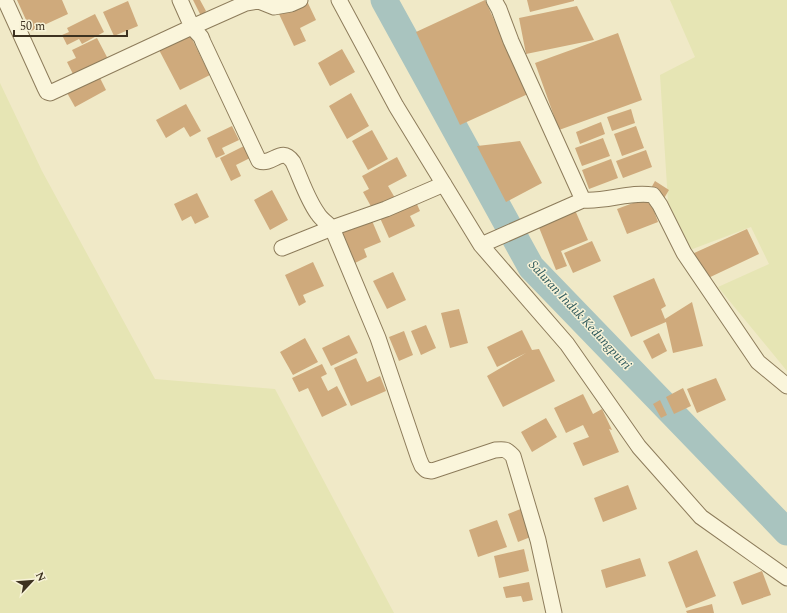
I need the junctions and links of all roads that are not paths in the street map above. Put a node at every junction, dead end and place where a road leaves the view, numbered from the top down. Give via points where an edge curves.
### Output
1 (5, 0) edge
2 (180, 0) edge
3 (300, 0) edge
4 (339, 0) edge
5 (494, 0) edge
6 (192, 27) junction
7 (444, 184) junction
8 (583, 200) junction
9 (332, 228) junction
10 (481, 245) junction
11 (282, 248) dead end
12 (787, 386) edge
13 (787, 578) edge
14 (554, 613) edge

1 - 6 street via 49,93
2 - 6 street
3 - 6 street via 274,8 259,1 246,3
4 - 7 street via 396,106
5 - 8 street
6 - 9 street via 201,37 259,161 266,162 283,155 290,157 319,216
7 - 9 street via 386,209
7 - 10 street
8 - 10 street
8 - 12 street via 653,195 684,253 758,362
9 - 11 street
9 - 14 street via 378,338 419,459 426,470 432,471 495,450 508,450 513,456 538,540
10 - 13 street via 567,344 639,447 702,517

